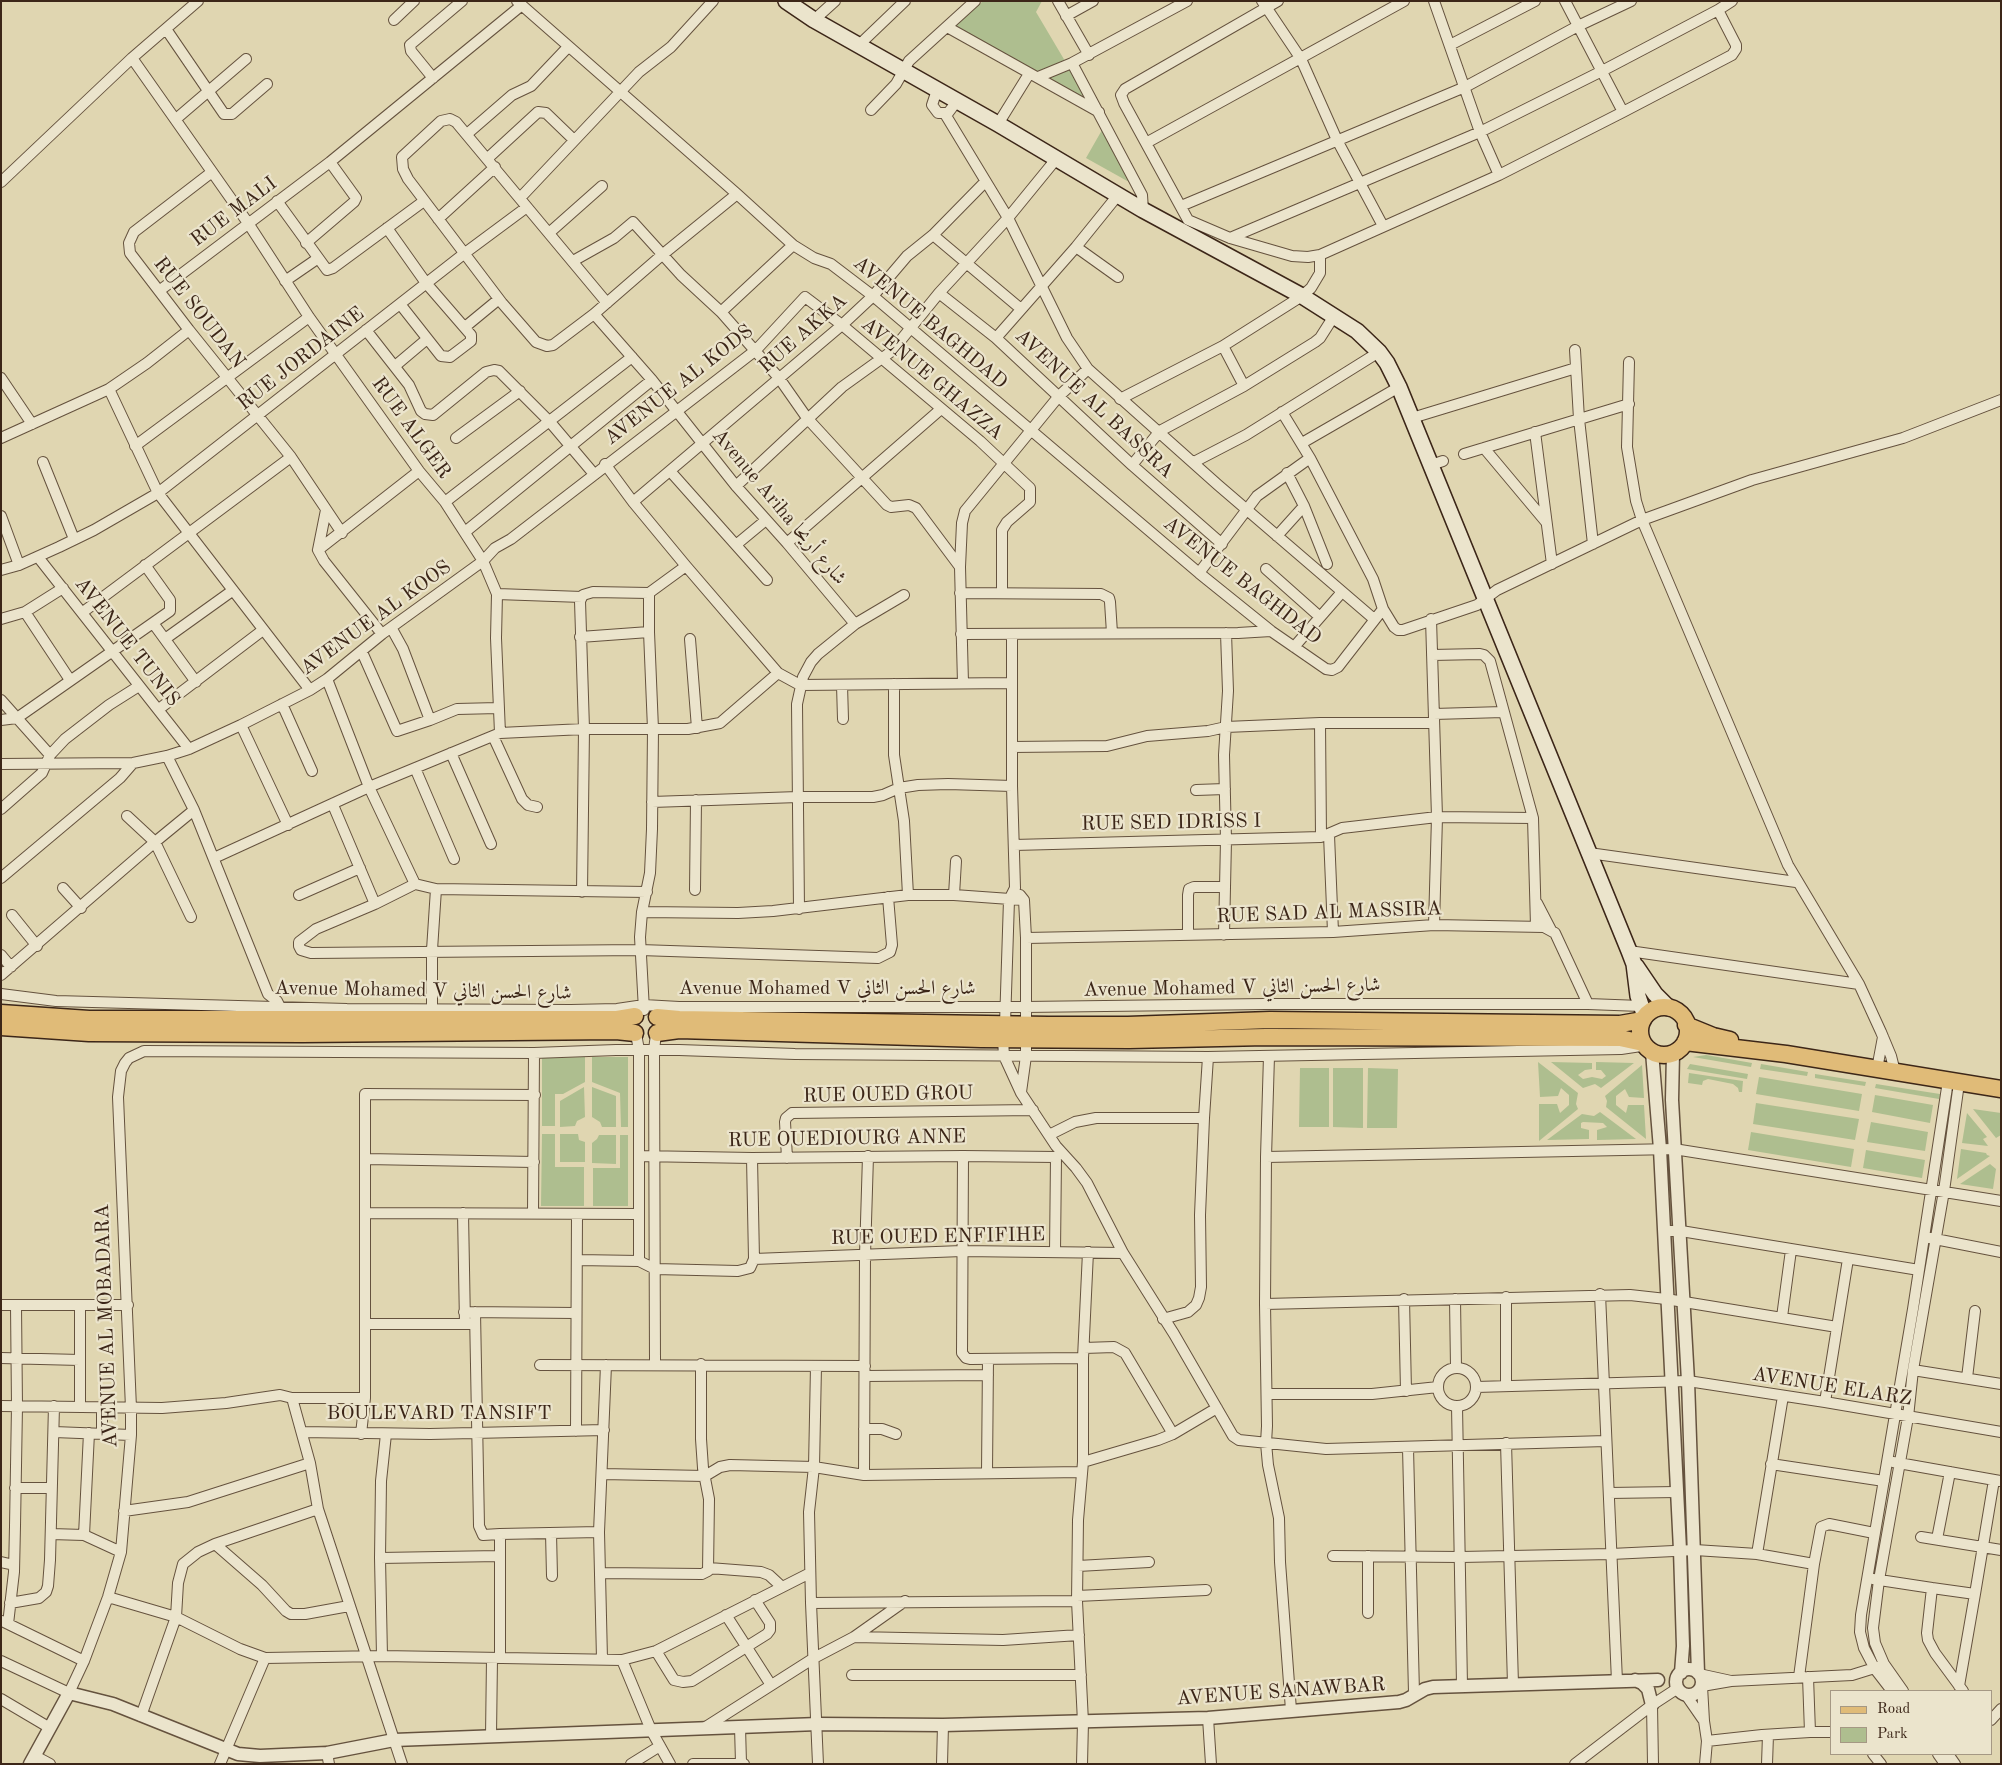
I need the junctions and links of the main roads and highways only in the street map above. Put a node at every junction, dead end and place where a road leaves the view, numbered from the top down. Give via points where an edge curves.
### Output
1 (786, 1) edge
2 (1631, 957) junction
3 (1650, 1012) junction
4 (1, 1013) edge
5 (649, 1019) junction
6 (263, 1020) junction
7 (282, 1020) junction
8 (1686, 1025) junction
9 (1, 1027) edge
10 (1026, 1032) junction
11 (1646, 1047) junction
12 (1679, 1047) junction
13 (1786, 1054) junction
14 (2001, 1089) edge

1 - 2 main road via 1143,210 1185,225 1357,331 1379,352 1437,463 1487,599
2 - 3 main road
2 - 3 main road via 1655,994
3 - 8 main road via 1680,1014
3 - 10 main road via 1620,1024 1270,1020
3 - 11 main road via 1640,1027
4 - 6 main road via 89,1019
5 - 7 main road
5 - 7 main road via 632,1025 636,1034
5 - 10 main road
6 - 7 main road
6 - 9 main road via 89,1033
8 - 12 main road
8 - 13 main road via 1713,1036
10 - 11 main road via 1620,1038
11 - 12 main road via 1659,1055
12 - 13 main road
13 - 14 main road

